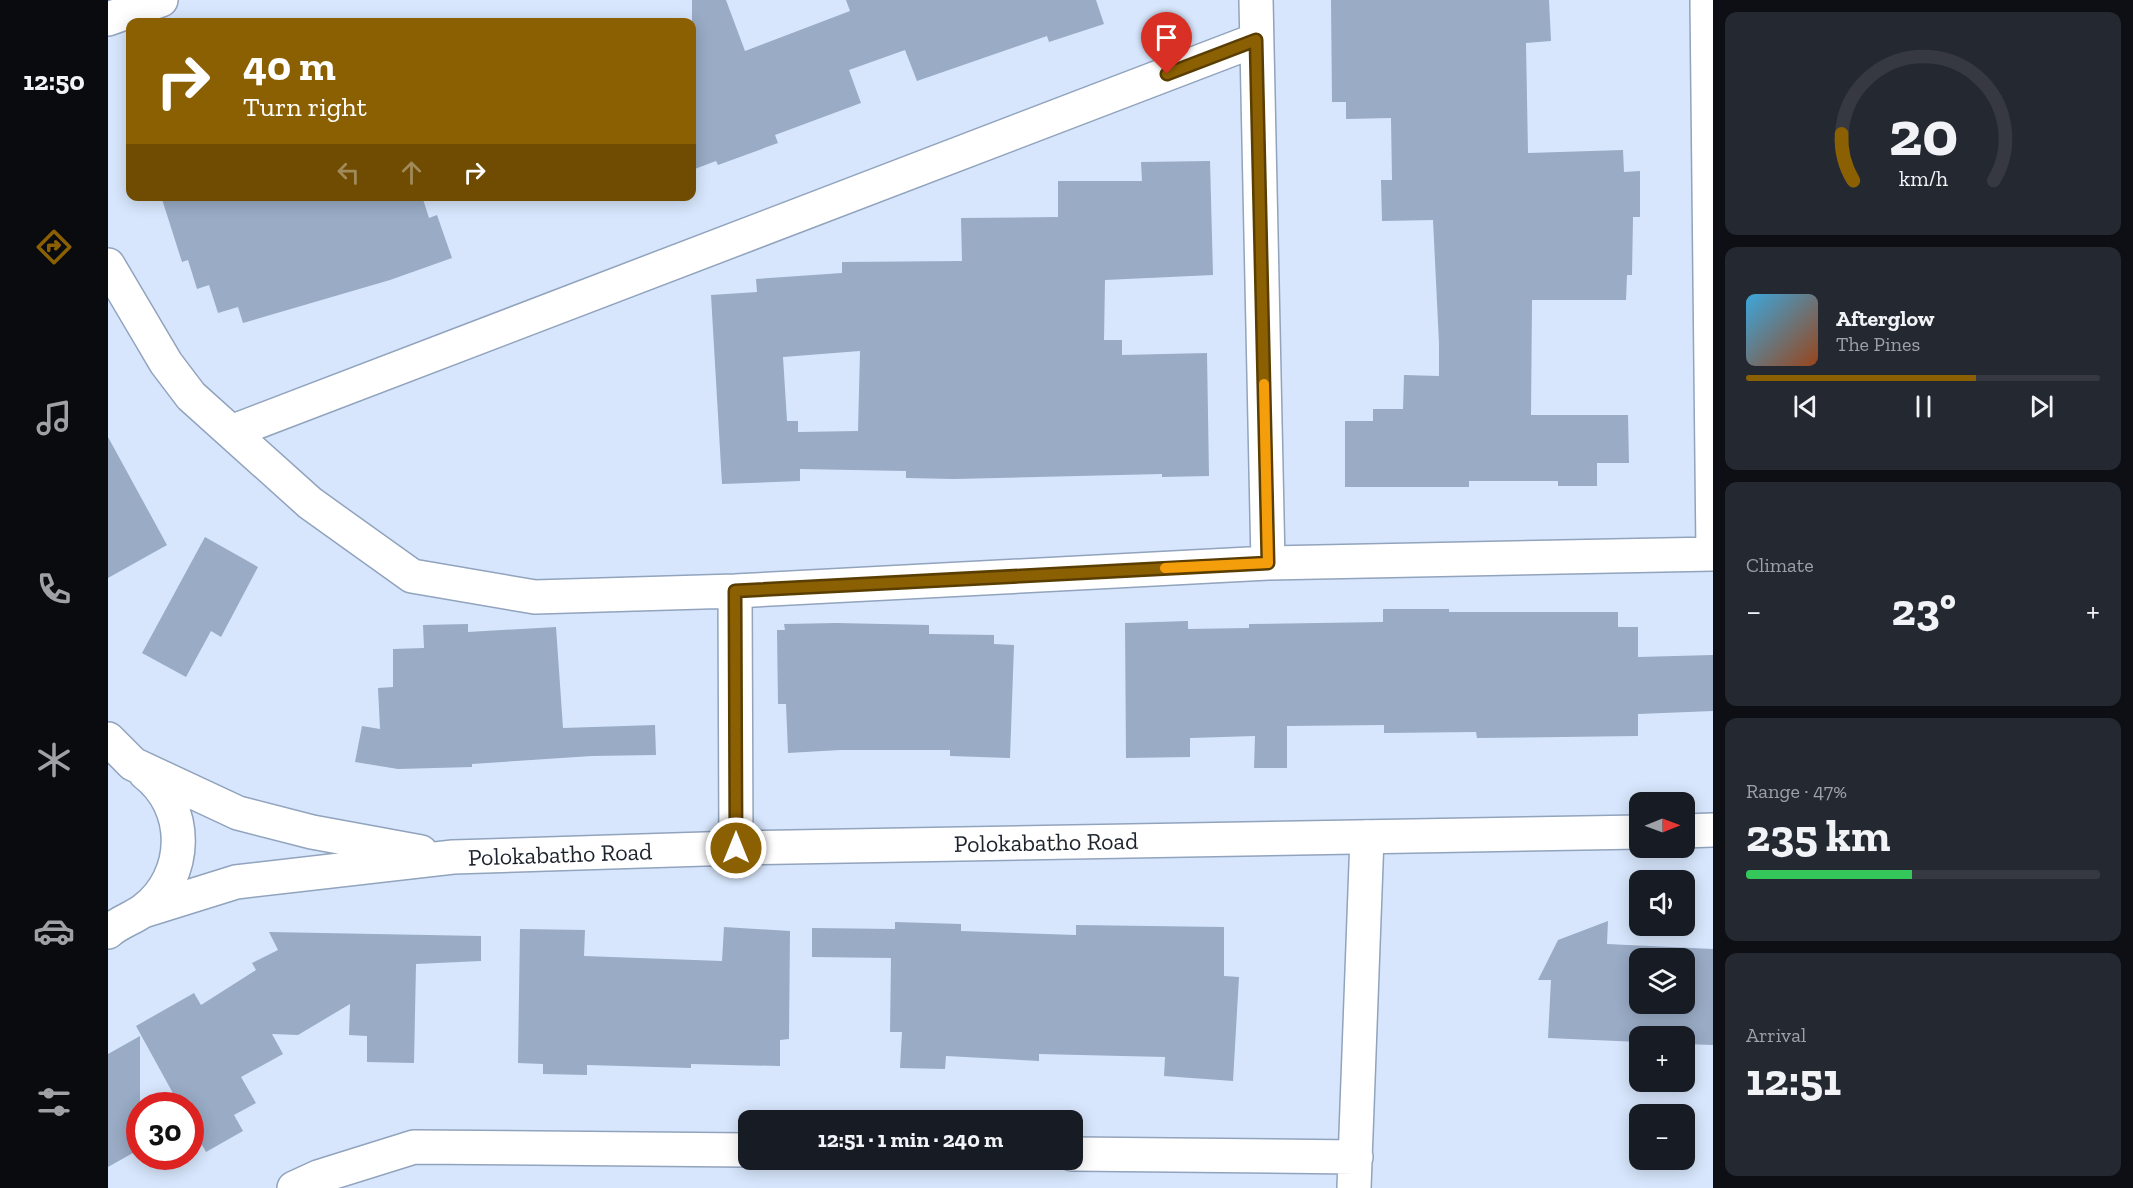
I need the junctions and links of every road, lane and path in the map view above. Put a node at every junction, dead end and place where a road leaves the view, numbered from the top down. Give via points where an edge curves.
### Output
1 (161, 0) edge
2 (1256, 0) edge
3 (1707, 0) edge
4 (108, 19) edge
5 (1256, 40) junction
6 (108, 265) edge
7 (231, 432) junction
8 (1713, 554) edge
9 (1268, 563) junction
10 (735, 591) junction
11 (108, 739) edge
12 (121, 760) edge
13 (1713, 830) edge
14 (1695, 831) edge
15 (1629, 832) edge
16 (1367, 837) junction
17 (736, 848) junction
18 (453, 857) junction
19 (119, 922) edge
20 (738, 1150) edge
21 (1083, 1155) edge
22 (1355, 1172) edge
23 (294, 1188) edge

1 - 4 street
2 - 5 street
3 - 8 street
5 - 7 street
5 - 9 street
6 - 7 street via 166,363 191,396
7 - 10 street via 310,503 412,576 535,597
8 - 9 street
9 - 10 street
10 - 17 street
11 - 12 street
12 - 18 street via 238,813 312,832
12 - 19 street via 156,782 172,806 179,835 177,864 163,891
13 - 14 street
15 - 16 street, Polokabatho Road
16 - 17 street, Polokabatho Road
16 - 22 street
17 - 18 street, Polokabatho Road
18 - 19 street via 236,882
20 - 23 street via 414,1147
21 - 22 street

